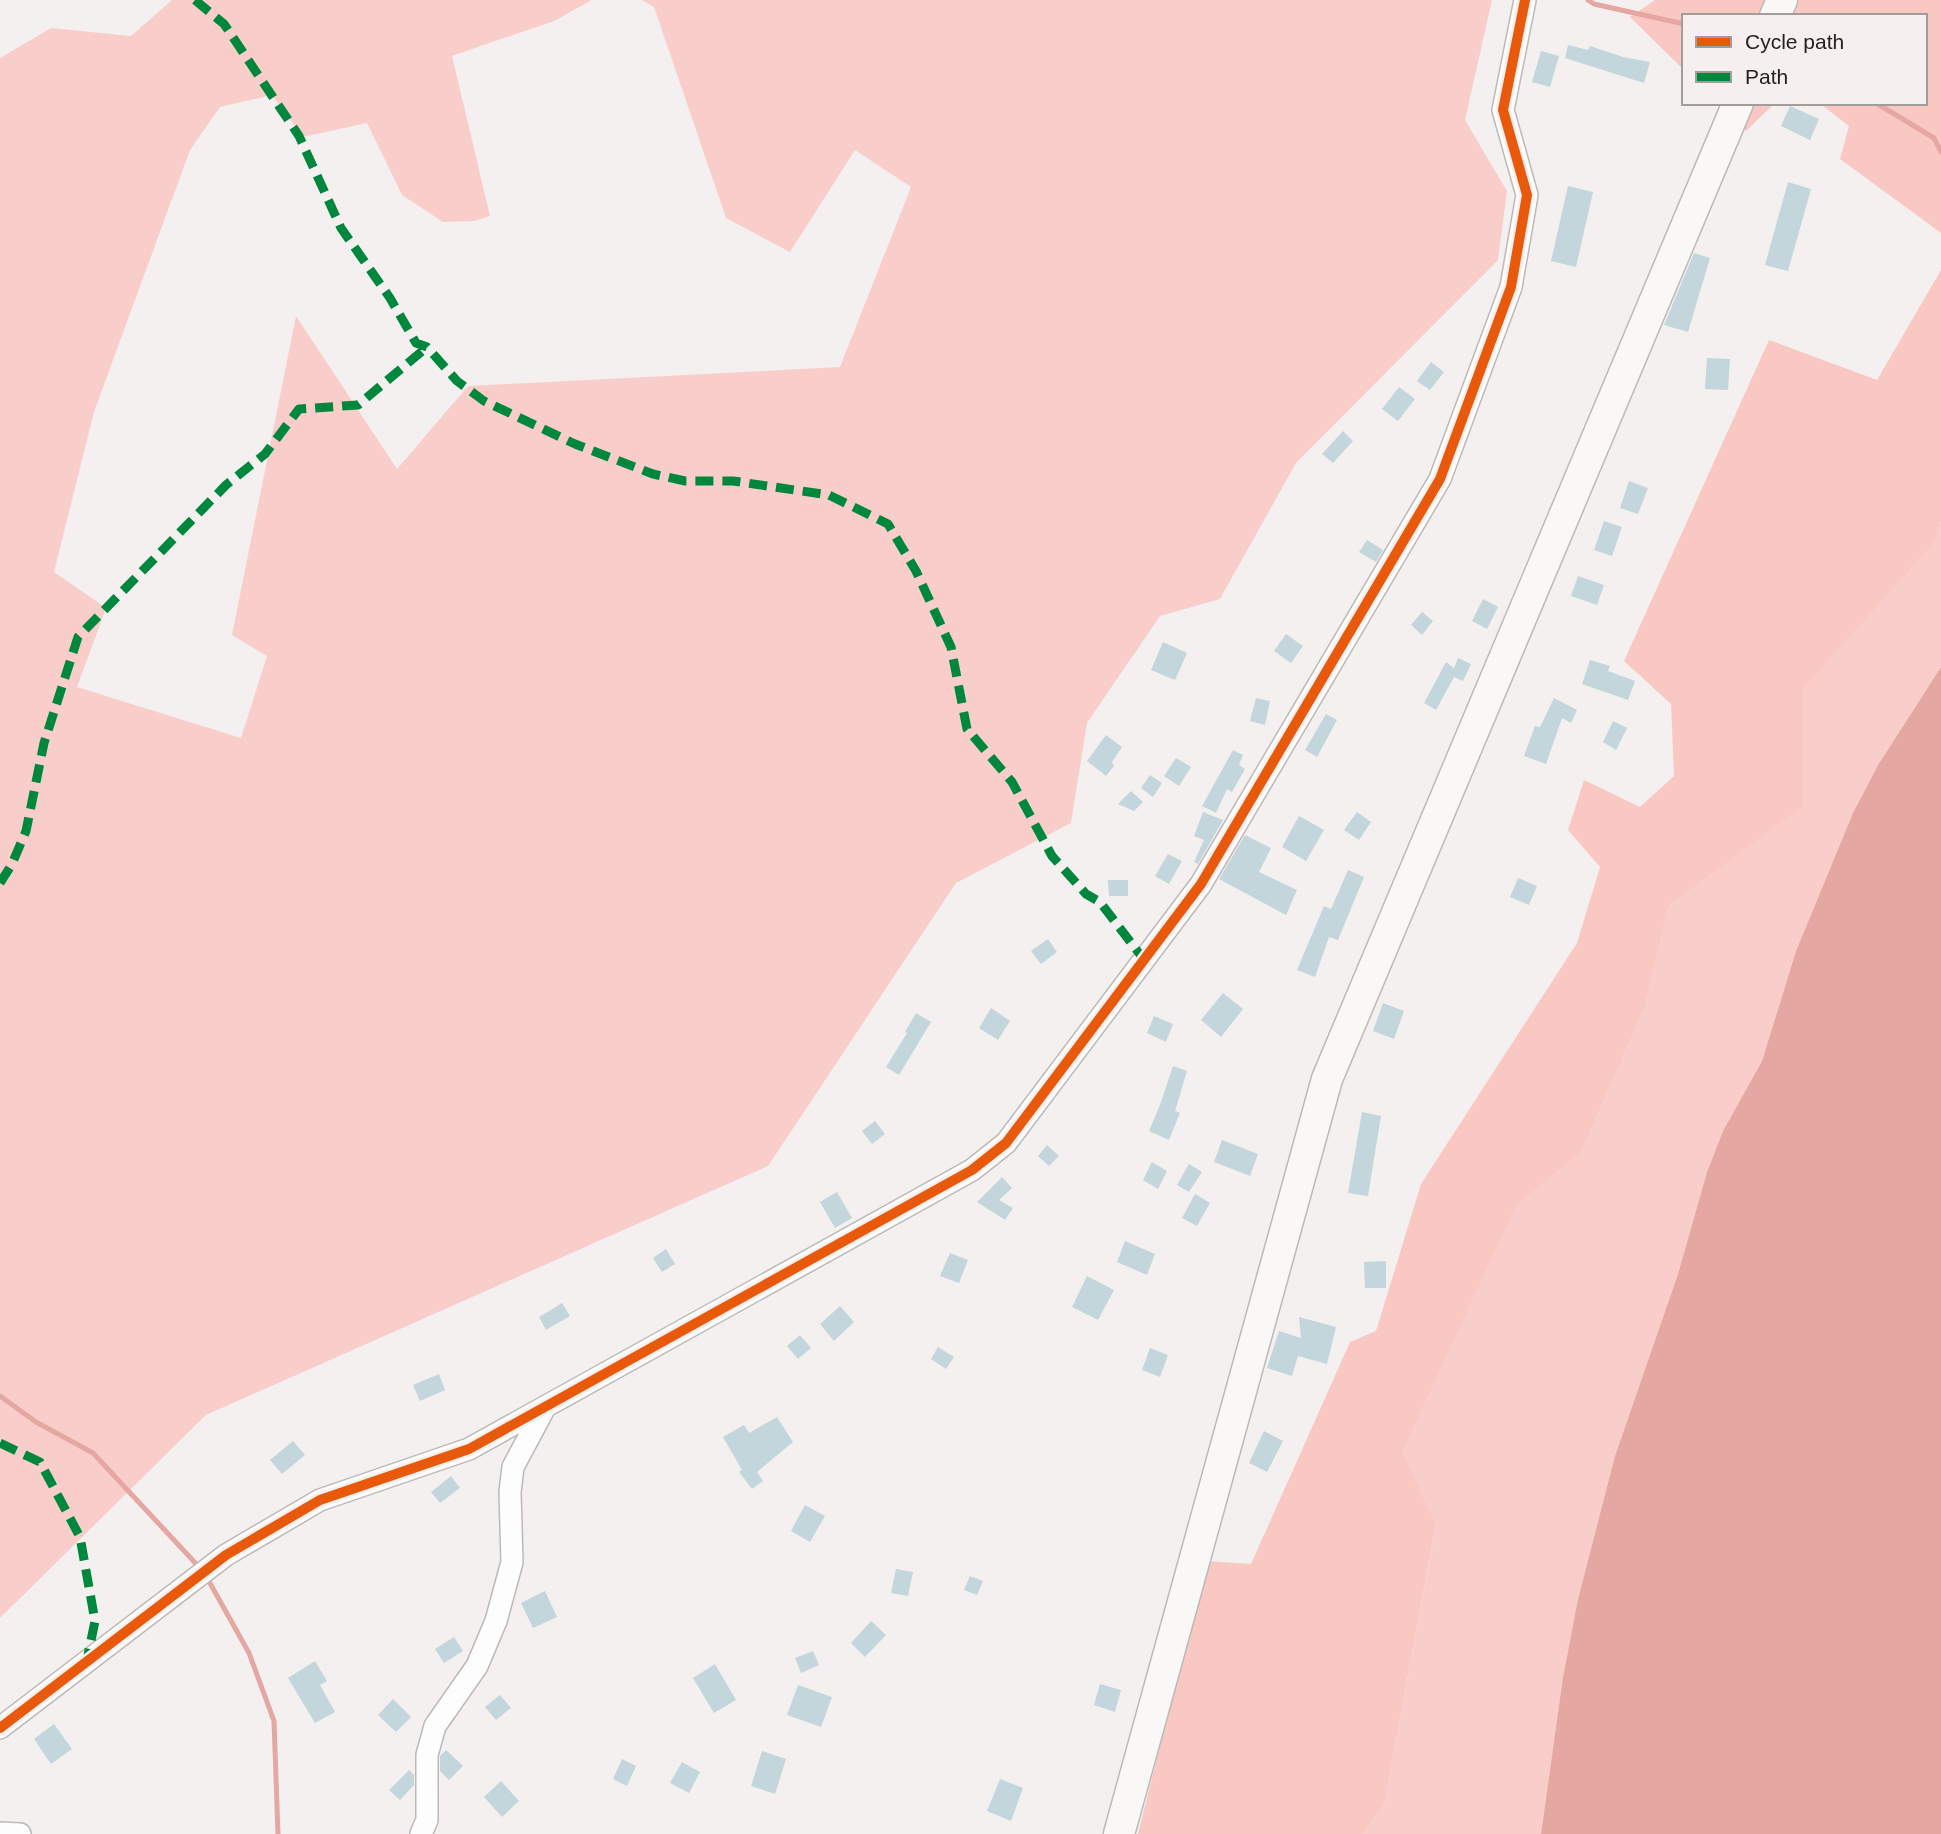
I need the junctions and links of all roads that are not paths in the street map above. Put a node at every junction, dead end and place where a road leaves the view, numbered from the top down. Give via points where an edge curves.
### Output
1 (1525, 0) edge
2 (1737, 105) edge
3 (546, 1406) junction
4 (0, 1728) edge
5 (0, 1833) edge
6 (20, 1834) edge
7 (421, 1834) edge
8 (1119, 1834) edge

1 - 3 street via 1503,110 1527,195 1511,287 1440,479 1201,884 1006,1143 989,1157
2 - 8 street via 1327,1079
3 - 4 street via 469,1449 320,1500 226,1555
3 - 7 street via 513,1467 512,1562 496,1621 477,1666 435,1726 428,1755 427,1820
5 - 6 street

